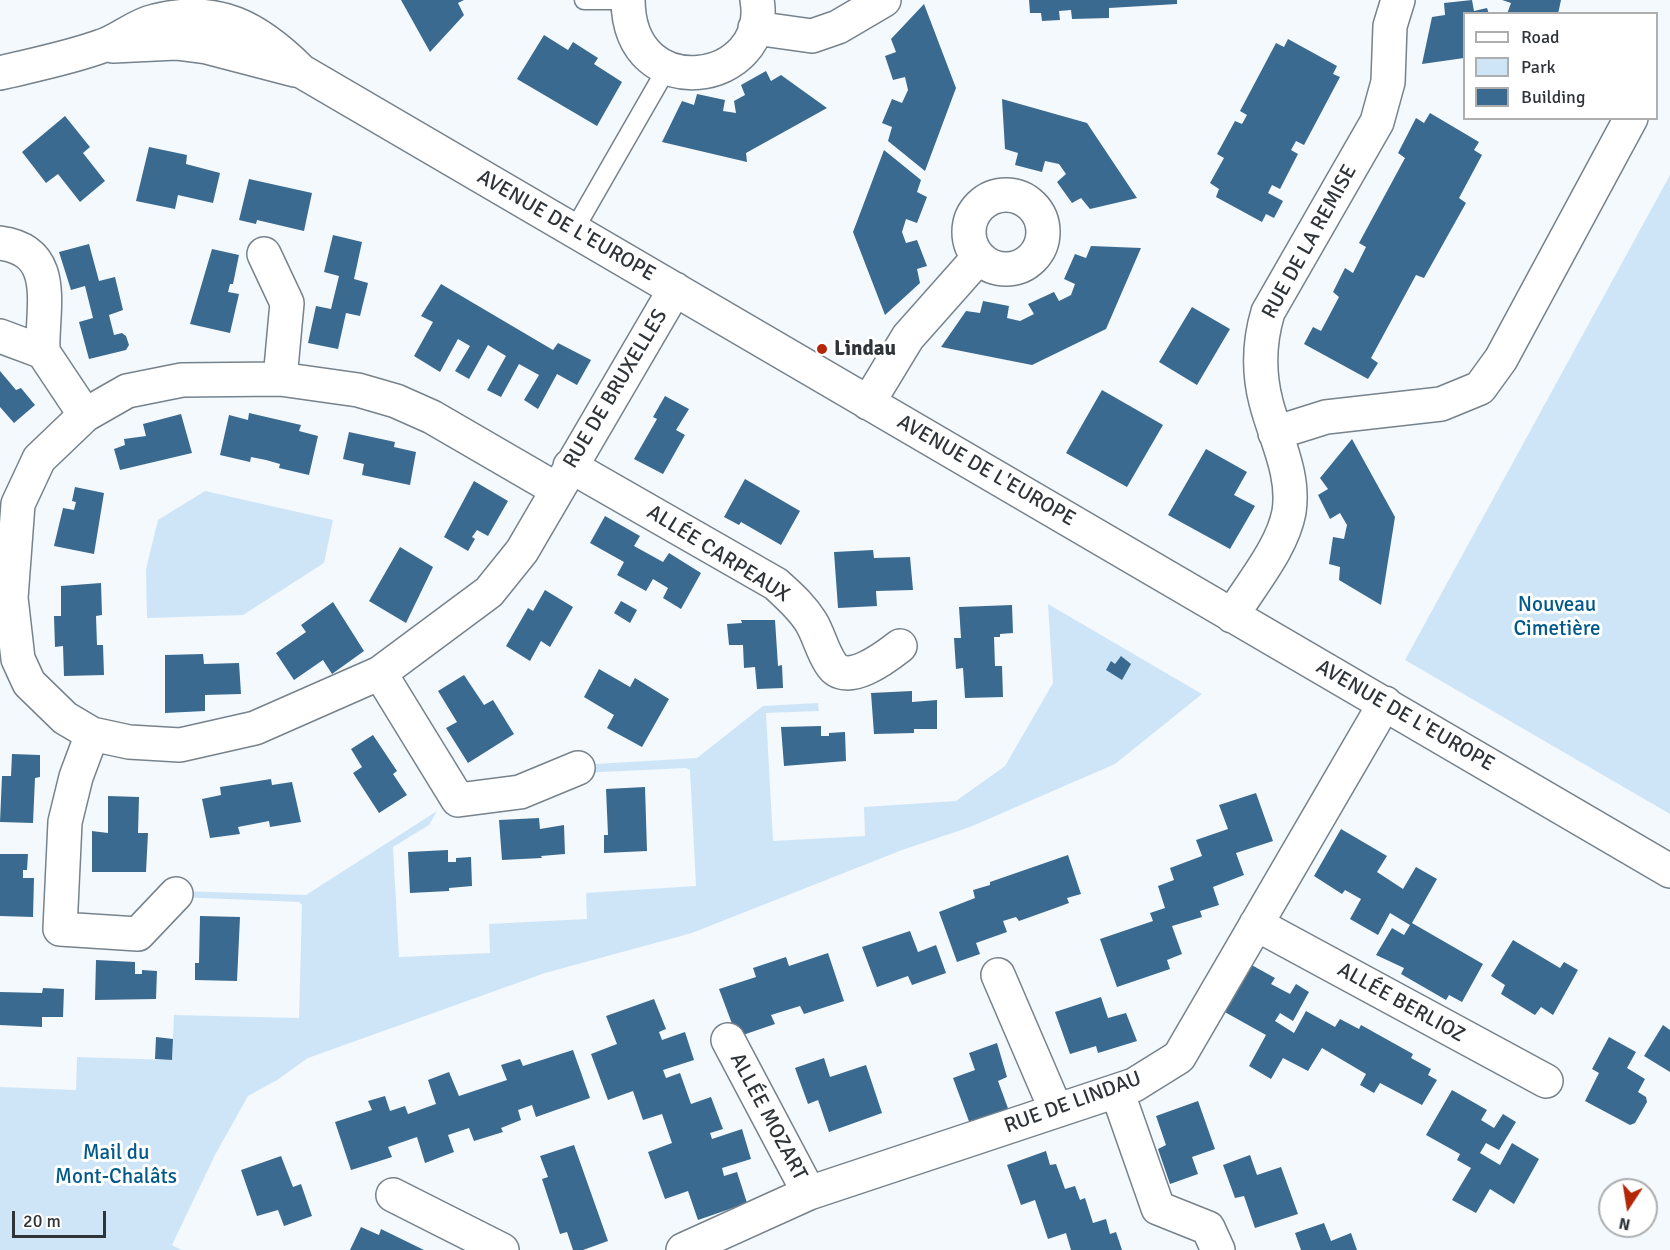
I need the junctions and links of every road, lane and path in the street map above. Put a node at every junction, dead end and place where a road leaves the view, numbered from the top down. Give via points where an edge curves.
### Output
1 (584, 0) edge
2 (615, 0) edge
3 (628, 0) edge
4 (884, 0) edge
5 (1398, 0) edge
6 (230, 10) edge
7 (756, 14) edge
8 (102, 46) junction
9 (667, 68) junction
10 (301, 71) junction
11 (0, 74) edge
12 (1630, 120) edge
13 (574, 230) junction
14 (0, 243) edge
15 (264, 254) dead end
16 (979, 257) dead end
17 (675, 289) junction
18 (0, 336) edge
19 (43, 352) junction
20 (280, 379) junction
21 (868, 403) junction
22 (85, 415) junction
23 (1275, 432) junction
24 (563, 477) junction
25 (1232, 616) junction
26 (900, 646) dead end
27 (380, 673) junction
28 (1385, 704) junction
29 (92, 734) junction
30 (578, 768) dead end
31 (1670, 871) edge
32 (176, 894) dead end
33 (1256, 924) junction
34 (998, 975) dead end
35 (728, 1040) dead end
36 (1546, 1081) dead end
37 (1116, 1091) junction
38 (1056, 1110) junction
39 (809, 1193) junction
40 (393, 1195) dead end
41 (502, 1250) edge
42 (683, 1250) edge
43 (1218, 1250) edge

1 - 2 lane
3 - 9 street via 628,20 635,40 649,57
4 - 7 street via 838,27 812,36
5 - 23 street, RUE DE LA REMISE via 1390,26 1384,105 1268,312 1262,332 1260,371
6 - 8 street, AVENUE DE L'EUROPE via 153,21
6 - 10 street, AVENUE DE L'EUROPE
7 - 9 street via 747,44 720,68 684,73
8 - 10 street, AVENUE DE L'EUROPE via 176,43
8 - 11 street, AVENUE DE L'EUROPE
9 - 13 lane
10 - 13 street, AVENUE DE L'EUROPE
12 - 23 street via 1501,359 1480,388 1441,404 1326,417
13 - 17 street, AVENUE DE L'EUROPE
14 - 19 street via 26,251 38,265 44,289
15 - 20 street via 287,303
16 - 21 street via 908,337
17 - 21 street, AVENUE DE L'EUROPE
17 - 24 street, RUE DE BRUXELLES
18 - 19 street
19 - 22 street
20 - 22 street, RUE DE BRUXELLES via 182,380 127,391
20 - 24 street, RUE DE BRUXELLES via 358,390 396,402
21 - 25 street, AVENUE DE L'EUROPE
22 - 29 street, RUE DE BRUXELLES via 39,459 18,504 11,598 18,658 29,684 65,718
23 - 25 street, RUE DE LA REMISE via 1289,475 1289,512 1280,540
24 - 26 street, ALLÉE CARPEAUX via 776,584 811,622 832,666 839,671 858,672 879,663
24 - 27 street, RUE DE BRUXELLES via 522,551 489,592
25 - 28 street, AVENUE DE L'EUROPE
27 - 29 street, RUE DE BRUXELLES via 255,728 180,745 129,742
27 - 30 street via 458,800 520,792
28 - 31 street, AVENUE DE L'EUROPE
28 - 33 street, RUE DE LINDAU
29 - 32 street via 65,822 60,929 138,934
33 - 36 street, ALLÉE BERLIOZ
33 - 37 street, RUE DE LINDAU via 1179,1057 1134,1085
34 - 38 street
35 - 39 street, ALLÉE MOZART
37 - 38 street, RUE DE LINDAU
37 - 43 street via 1158,1208 1208,1228
38 - 39 street, RUE DE LINDAU
39 - 42 street, RUE DE LINDAU
40 - 41 street

